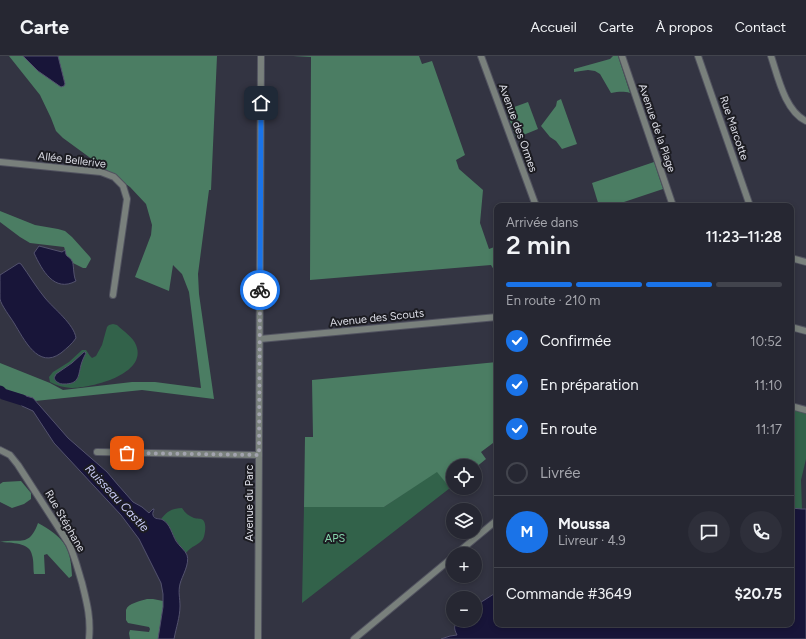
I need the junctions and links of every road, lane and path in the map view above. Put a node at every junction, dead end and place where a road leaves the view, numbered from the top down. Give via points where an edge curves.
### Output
1 (261, 56) edge
2 (481, 56) edge
3 (622, 56) edge
4 (698, 56) edge
5 (771, 56) edge
6 (806, 121) edge
7 (0, 162) edge
8 (535, 203) edge
9 (672, 203) edge
10 (749, 203) edge
11 (794, 259) edge
12 (806, 262) edge
13 (113, 295) dead end
14 (494, 317) edge
15 (794, 328) edge
16 (806, 331) edge
17 (260, 339) junction
18 (794, 407) edge
19 (806, 410) edge
20 (0, 450) edge
21 (98, 452) dead end
22 (259, 455) junction
23 (494, 522) edge
24 (464, 547) edge
25 (446, 563) edge
26 (89, 639) edge
27 (258, 639) edge
28 (354, 639) edge

1 - 17 street, Avenue du Parc
2 - 8 street, Avenue des Ormes
3 - 9 street, Avenue de la Plage
4 - 10 street, Rue Marcotte
5 - 6 street via 788,102 797,115
7 - 13 street, Allée Bellerive via 101,172 114,177 123,186 127,200
11 - 12 street
14 - 17 street, Avenue des Scouts
15 - 16 street
17 - 22 street, Avenue du Parc
18 - 19 street
20 - 26 street, Rue Stéphane via 15,460 69,544 89,613
21 - 22 street
22 - 27 street, Avenue du Parc
23 - 24 street
25 - 28 street

